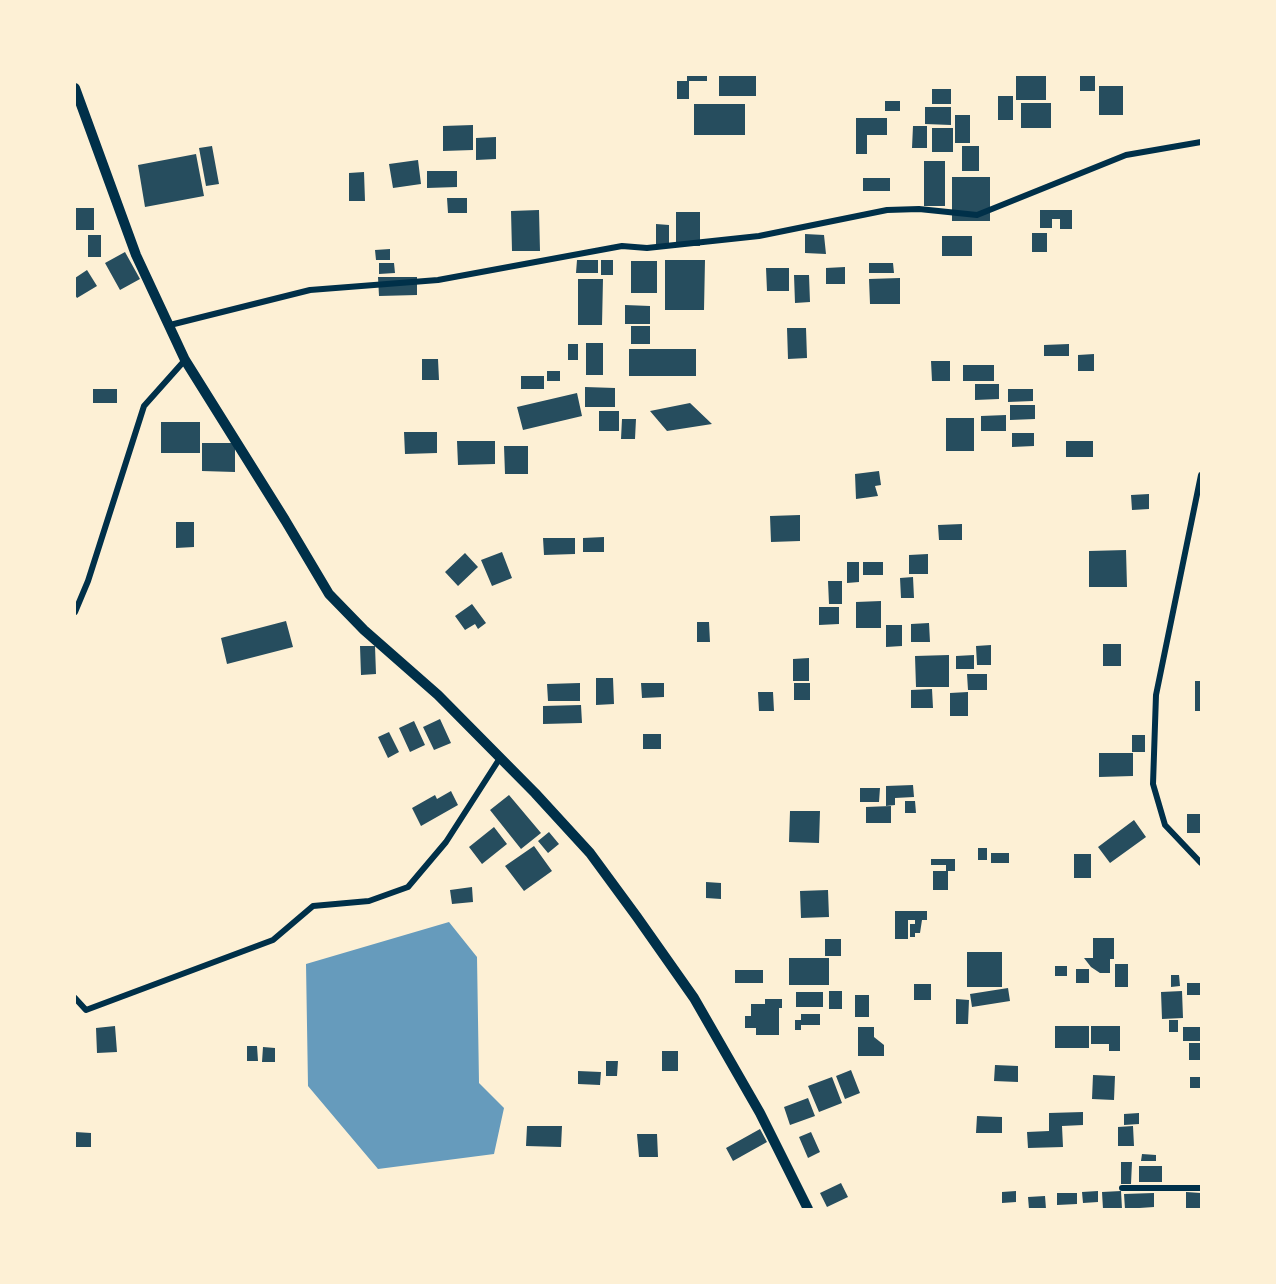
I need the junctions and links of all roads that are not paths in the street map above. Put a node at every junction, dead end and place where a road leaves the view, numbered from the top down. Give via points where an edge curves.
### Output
1 (75, 88) edge
2 (1201, 142) edge
3 (170, 325) junction
4 (185, 360) junction
5 (1201, 475) edge
6 (75, 612) edge
7 (500, 758) junction
8 (1201, 863) edge
9 (75, 998) edge
10 (1122, 1188) dead end
11 (1201, 1188) edge
12 (808, 1209) edge

1 - 3 street via 136,255
2 - 3 street via 1126,155 977,214 887,210 759,236 647,248 622,246 438,280 310,290
3 - 4 street
4 - 6 street via 144,405
4 - 7 street via 329,594
5 - 8 street via 1156,695 1153,784 1165,825
7 - 9 street via 446,842 408,887 369,901 313,906 273,940 86,1010
7 - 12 street via 590,853 638,916 694,998 760,1113
10 - 11 street

